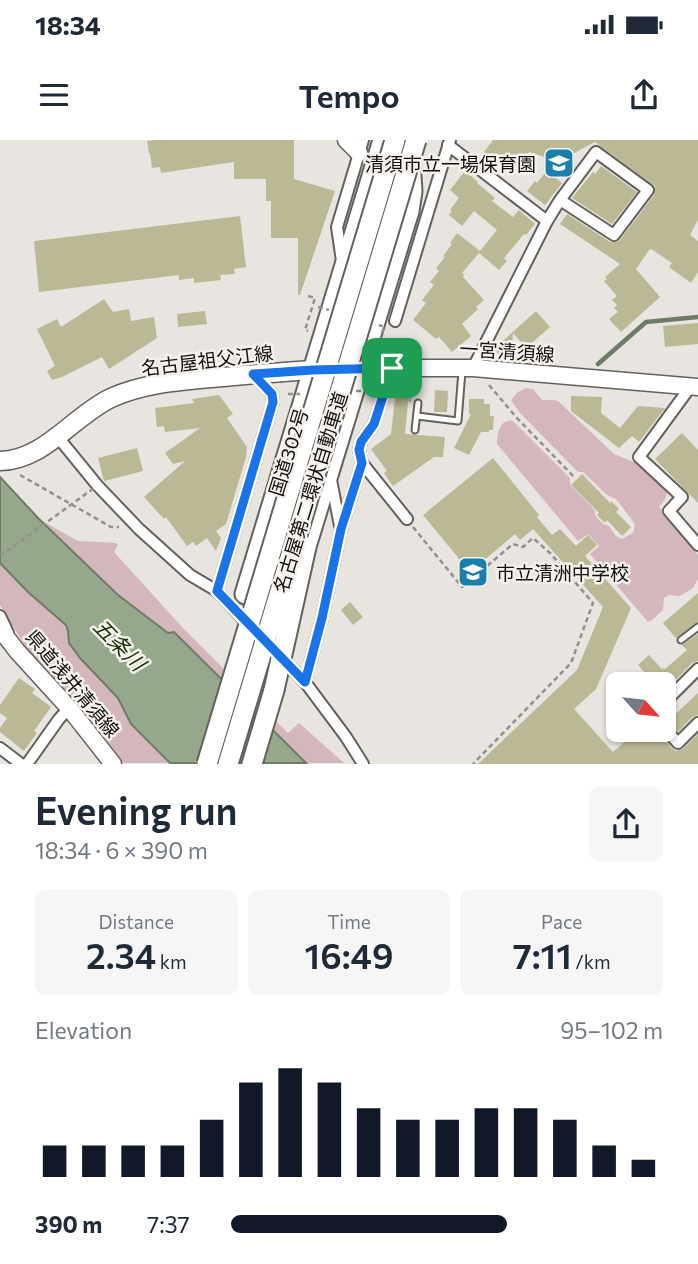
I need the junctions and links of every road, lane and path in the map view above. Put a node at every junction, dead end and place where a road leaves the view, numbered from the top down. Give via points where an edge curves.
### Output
1 (346, 140) edge
2 (383, 140) edge
3 (395, 140) edge
4 (406, 140) edge
5 (416, 140) edge
6 (449, 142) edge
7 (361, 146) edge
8 (437, 183) junction
9 (560, 200) junction
10 (409, 211) junction
11 (547, 221) junction
12 (343, 271) junction
13 (308, 296) dead end
14 (312, 306) dead end
15 (395, 321) dead end
16 (360, 368) junction
17 (392, 368) junction
18 (470, 368) junction
19 (313, 370) junction
20 (253, 374) junction
21 (696, 386) edge
22 (337, 402) junction
23 (418, 402) dead end
24 (416, 416) junction
25 (415, 430) dead end
26 (54, 438) junction
27 (0, 461) edge
28 (362, 463) junction
29 (329, 470) junction
30 (17, 473) dead end
31 (575, 478) dead end
32 (94, 488) dead end
33 (407, 519) joint
34 (139, 529) junction
35 (341, 529) junction
36 (698, 545) edge
37 (0, 556) edge
38 (217, 591) junction
39 (0, 616) edge
40 (698, 627) edge
41 (0, 629) edge
42 (681, 640) dead end
43 (17, 651) junction
44 (698, 670) edge
45 (305, 682) junction
46 (676, 691) edge
47 (69, 708) junction
48 (698, 723) edge
49 (676, 741) edge
50 (0, 748) edge
51 (21, 764) edge
52 (27, 764) edge
53 (113, 764) edge
54 (194, 764) edge
55 (207, 764) edge
56 (228, 764) edge
57 (240, 764) edge
58 (252, 764) edge
59 (363, 764) edge
60 (473, 764) edge

1 - 7 main road
2 - 12 highway, 国道302号
3 - 55 highway, 名古屋第二環状自動車道, bridge
4 - 10 highway via 412,191
5 - 22 highway, 名古屋第二環状自動車道, bridge
6 - 8 street
6 - 11 street
7 - 12 street via 337,227
8 - 10 street via 415,199
8 - 15 street
9 - 9 street via 596,152 648,190 614,235
9 - 11 street
10 - 16 highway
11 - 18 street
12 - 19 highway, 国道302号
13 - 14 path via 315,298
16 - 17 main road, 一宮清須線
16 - 19 main road, 一宮清須線
16 - 29 highway
17 - 18 main road, 一宮清須線
17 - 28 street via 374,424 361,442
18 - 21 main road, 一宮清須線
18 - 24 lane via 458,421
18 - 31 path
19 - 20 main road, 名古屋祖父江線
19 - 54 highway, 国道302号
20 - 26 main road, 名古屋祖父江線 via 135,389 110,398
20 - 38 street via 272,394 273,402
21 - 36 street via 639,457 682,497 669,511
22 - 56 highway, 名古屋第二環状自動車道, bridge
22 - 58 highway, bridge via 274,690
23 - 24 lane
24 - 25 lane
26 - 27 main road, 名古屋祖父江線 via 10,461
26 - 34 street
28 - 33 street
28 - 35 street
29 - 35 street
29 - 57 highway
30 - 34 path via 111,527
32 - 37 path, bridge
33 - 60 path via 462,587 513,544 523,547 533,538 593,603 571,663
34 - 38 street via 190,575
35 - 45 street
38 - 45 street
39 - 43 street
40 - 42 lane
41 - 43 main road, 県道浅井清須線
43 - 47 main road, 県道浅井清須線
44 - 46 street
45 - 59 street
47 - 52 street
47 - 53 main road, 県道浅井清須線
48 - 49 street
50 - 51 street

